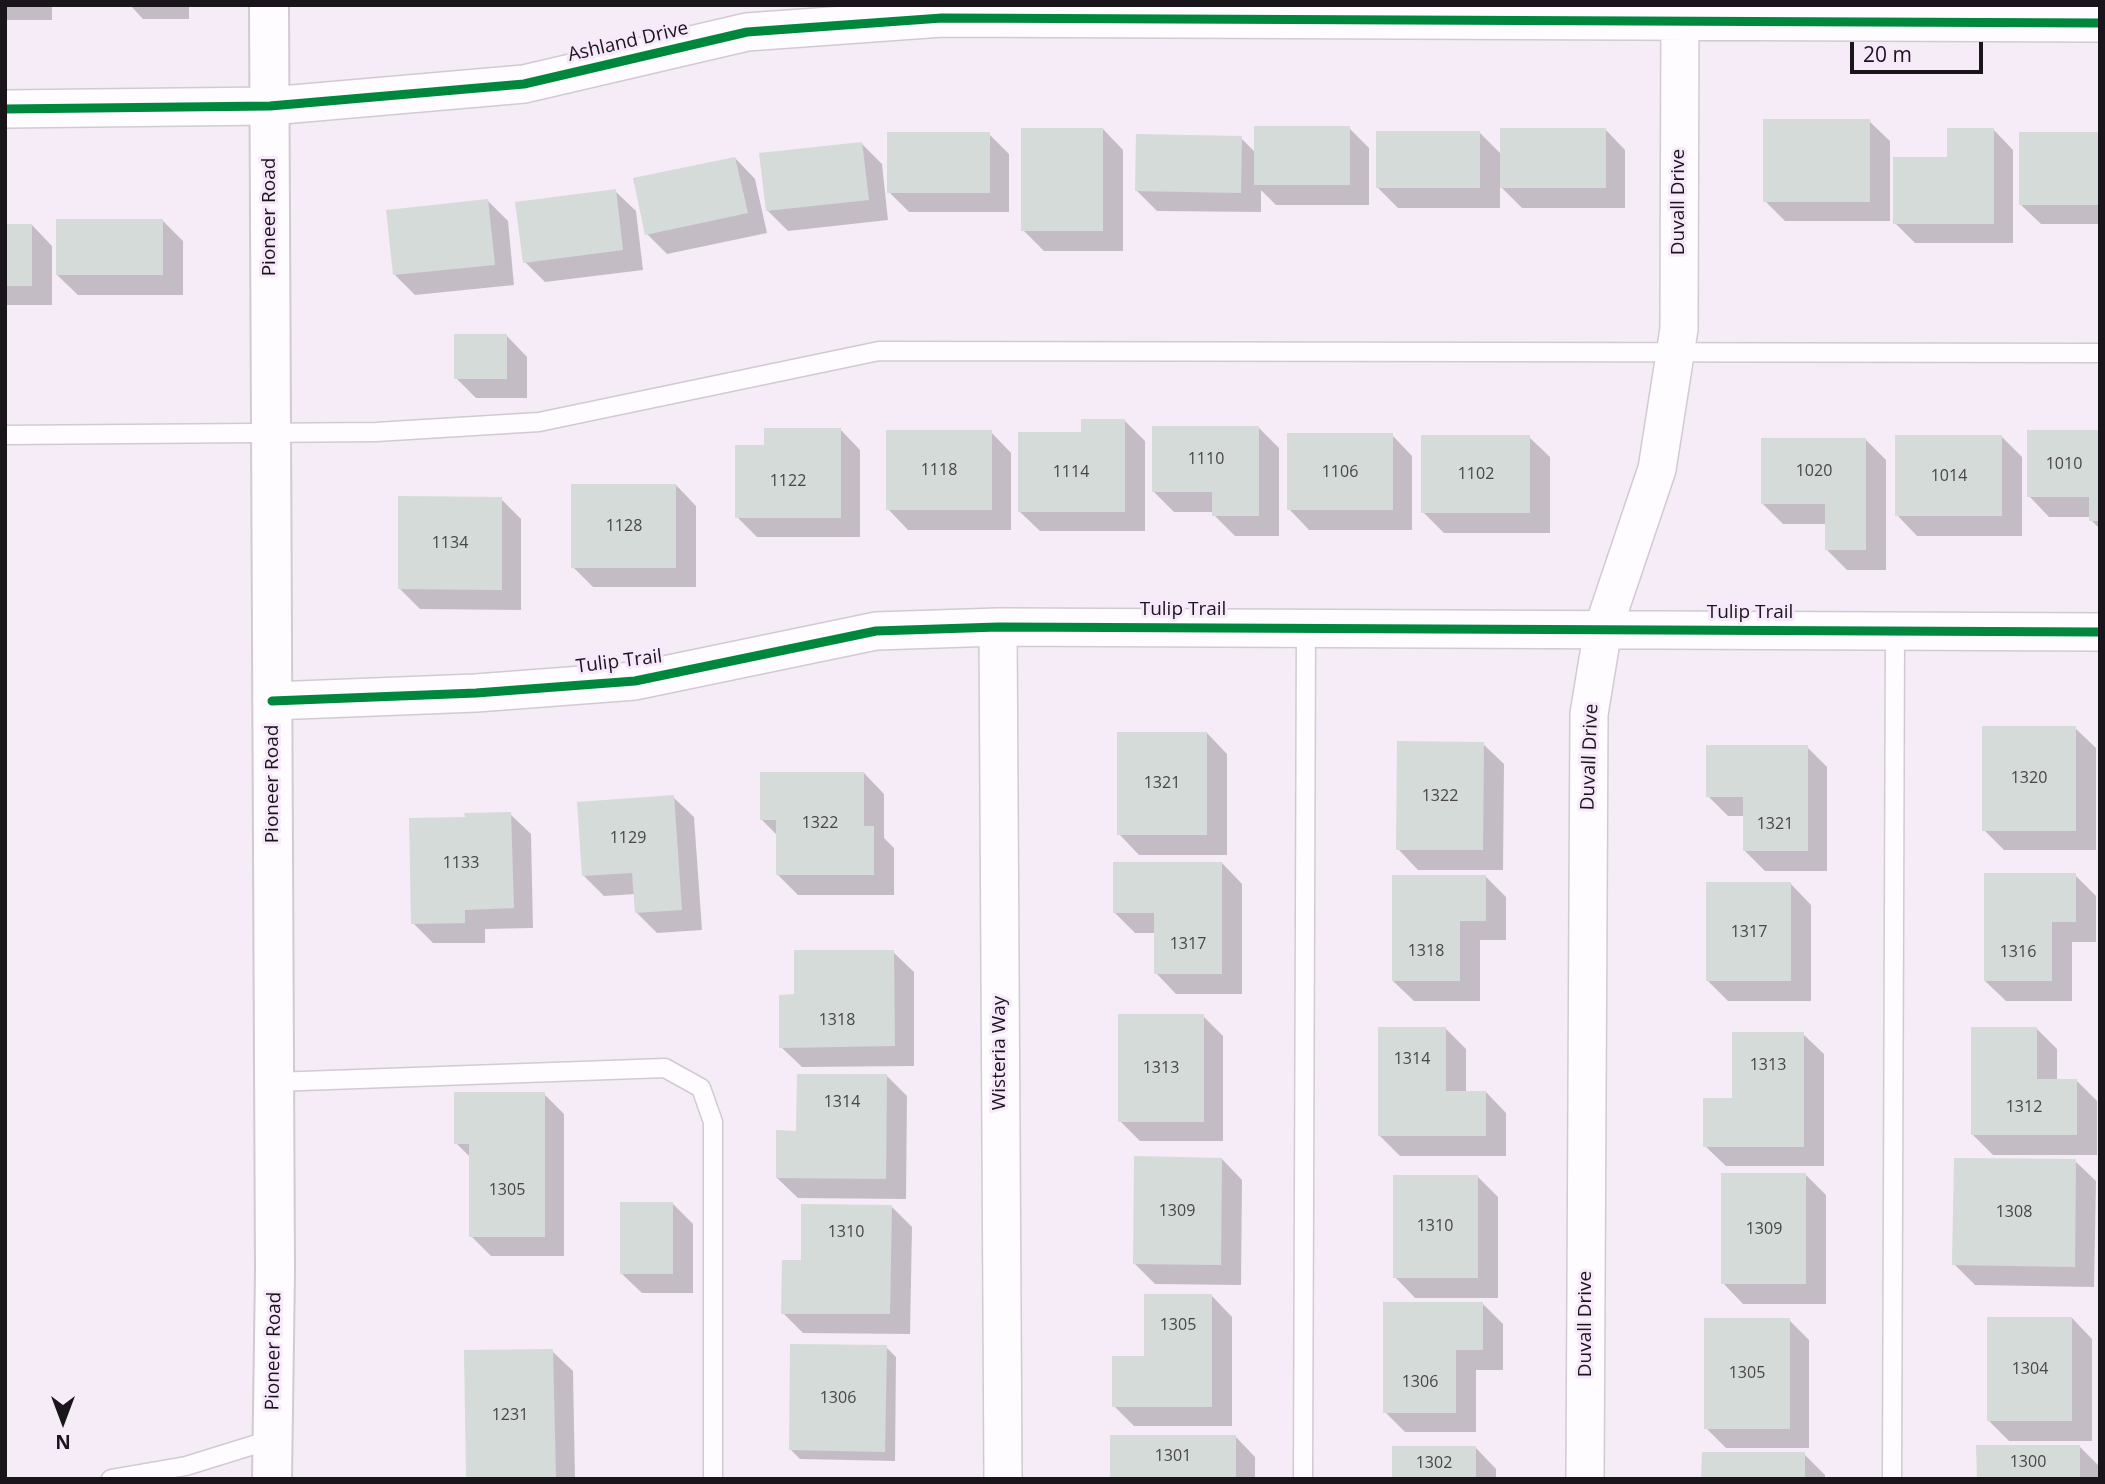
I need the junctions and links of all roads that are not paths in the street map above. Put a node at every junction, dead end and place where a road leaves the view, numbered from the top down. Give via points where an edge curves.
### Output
1 (269, 5) edge
2 (1680, 13) edge
3 (2100, 23) edge
4 (270, 106) junction
5 (5, 109) edge
6 (1675, 351) junction
7 (2100, 353) edge
8 (271, 432) junction
9 (5, 435) edge
10 (998, 627) junction
11 (1306, 628) junction
12 (1603, 629) junction
13 (1895, 631) junction
14 (2100, 632) edge
15 (272, 701) junction
16 (274, 1082) junction
17 (273, 1439) junction
18 (111, 1479) edge
19 (272, 1479) edge
20 (713, 1479) edge
21 (1003, 1479) edge
22 (1303, 1479) edge
23 (1585, 1479) edge
24 (1892, 1479) edge

1 - 4 main road, Pioneer Road
2 - 3 street, Ashland Drive
2 - 4 street, Ashland Drive via 942,18 747,33 524,84
2 - 6 street, Duvall Drive via 1679,329
4 - 5 street, Ashland Drive
4 - 8 main road, Pioneer Road
6 - 7 lane
6 - 8 lane via 879,351 538,422 376,432
6 - 12 street, Duvall Drive via 1657,469
8 - 9 lane
8 - 15 main road, Pioneer Road
10 - 11 street, Tulip Trail
10 - 15 street, Tulip Trail via 876,631 635,681
10 - 21 street, Wisteria Way
11 - 12 street, Tulip Trail
11 - 22 lane
12 - 13 street, Tulip Trail
12 - 23 street, Duvall Drive via 1589,714
13 - 14 street, Tulip Trail
13 - 24 lane
15 - 16 main road, Pioneer Road
16 - 17 main road, Pioneer Road
16 - 20 lane via 665,1068 701,1088 713,1122
17 - 18 lane via 186,1466
17 - 19 main road, Pioneer Road

